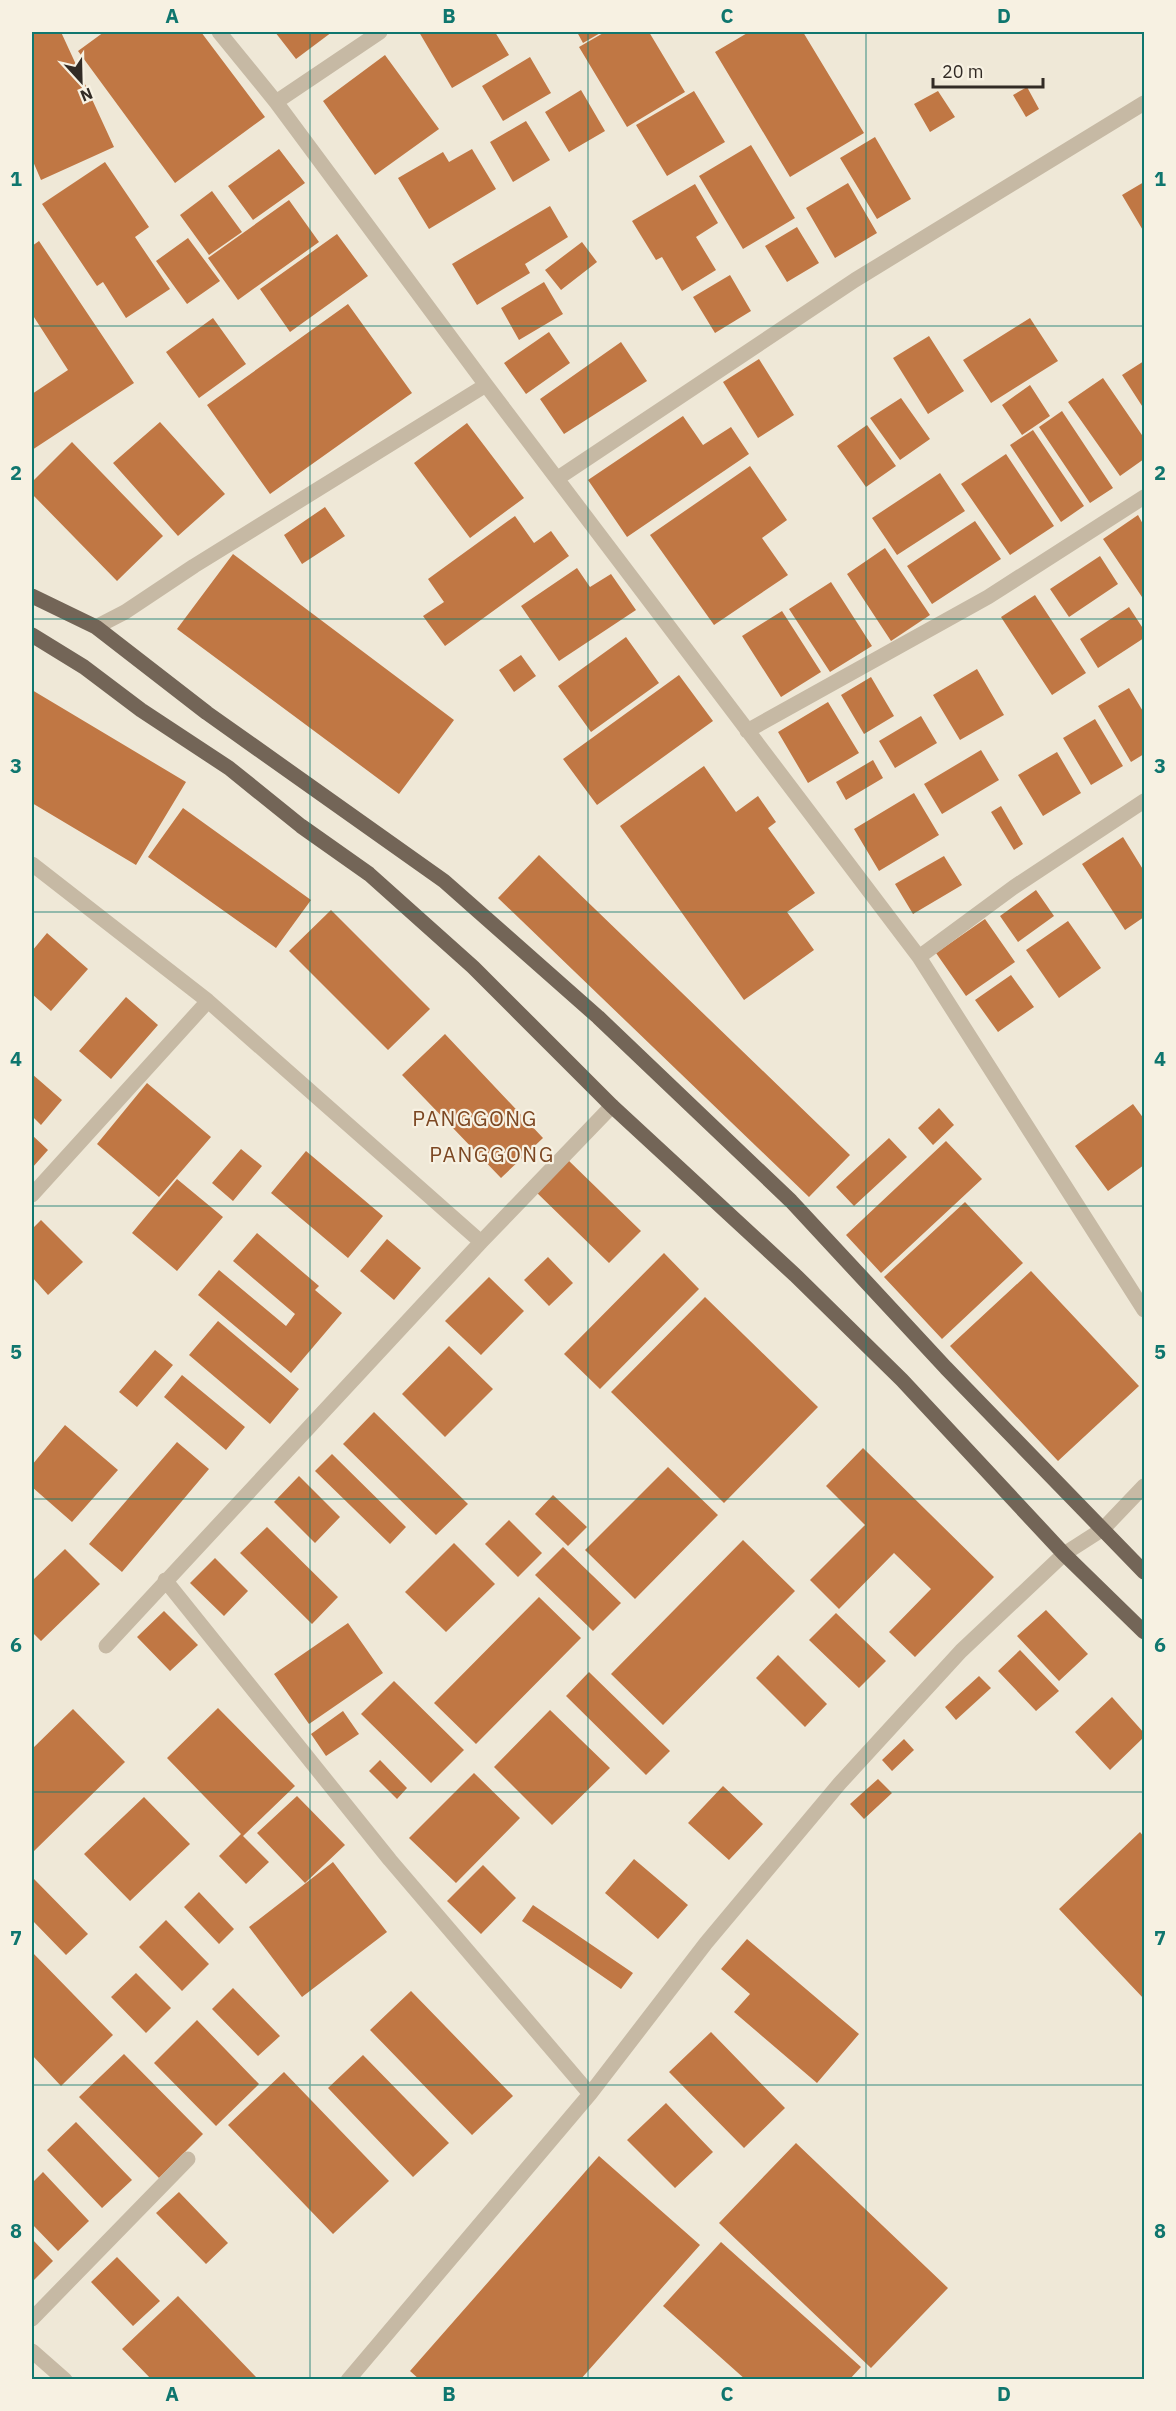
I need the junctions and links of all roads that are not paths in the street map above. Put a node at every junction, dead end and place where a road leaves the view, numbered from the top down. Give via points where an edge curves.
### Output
1 (219, 32) edge
2 (380, 32) edge
3 (276, 102) junction
4 (1144, 103) edge
5 (486, 385) junction
6 (558, 478) junction
7 (1144, 497) edge
8 (32, 596) edge
9 (96, 627) junction
10 (32, 635) edge
11 (747, 731) junction
12 (1144, 801) edge
13 (32, 864) edge
14 (919, 957) junction
15 (208, 1001) junction
16 (612, 1106) junction
17 (32, 1195) edge
18 (481, 1242) junction
19 (1144, 1310) edge
20 (1144, 1486) edge
21 (1103, 1529) junction
22 (1064, 1554) junction
23 (1144, 1572) edge
24 (165, 1580) junction
25 (1144, 1632) edge
26 (106, 1646) dead end
27 (590, 2094) junction
28 (188, 2159) dead end
29 (32, 2319) edge
30 (32, 2351) edge
31 (65, 2379) edge
32 (348, 2379) edge

1 - 3 street
2 - 3 street
3 - 5 street
4 - 6 street via 855,280
5 - 6 street
5 - 9 street
6 - 11 street
7 - 11 street via 988,597
8 - 9 main road
9 - 21 main road via 207,713 444,880 598,1017 791,1201
10 - 16 main road via 229,768 369,874 473,967
11 - 14 street
12 - 14 street via 1014,887
13 - 15 street
14 - 19 street
15 - 17 street
15 - 18 street
16 - 18 street
16 - 22 main road via 902,1380
18 - 24 street
20 - 21 street
21 - 22 street
21 - 23 main road
22 - 25 main road
22 - 27 street via 961,1651 840,1783 706,1943
24 - 26 street
24 - 27 street via 390,1860
27 - 32 street
28 - 29 street
30 - 31 street

